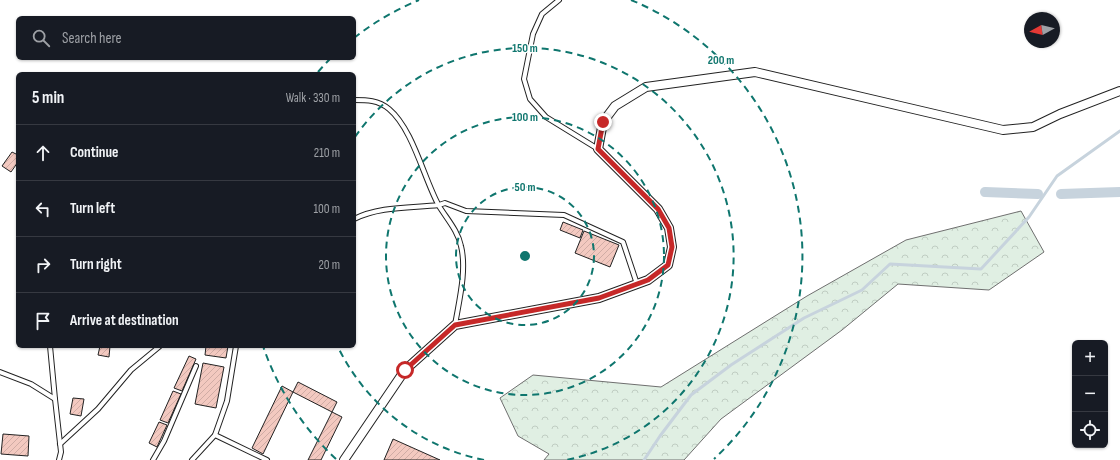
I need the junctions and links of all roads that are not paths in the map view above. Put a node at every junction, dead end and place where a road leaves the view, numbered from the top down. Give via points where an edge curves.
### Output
1 (559, 0) edge
2 (1120, 91) edge
3 (356, 100) edge
4 (598, 149) junction
5 (439, 205) junction
6 (356, 218) edge
7 (637, 284) junction
8 (455, 325) junction
9 (50, 348) edge
10 (158, 348) edge
11 (236, 348) edge
12 (196, 366) dead end
13 (0, 372) edge
14 (55, 399) junction
15 (215, 435) junction
16 (60, 444) junction
17 (59, 460) edge
18 (152, 460) edge
19 (192, 460) edge
20 (267, 460) edge
21 (344, 460) edge

1 - 4 lane via 542,14 533,34 524,79 530,99 546,116
2 - 4 street via 1033,127 1003,130 755,72 646,88 615,106 603,122
3 - 5 lane via 372,100 388,109 403,126
4 - 7 street via 658,209 669,228 672,247 668,265 648,280
5 - 6 lane via 383,210
5 - 7 lane via 445,203 466,211 564,215 623,242
5 - 8 lane via 462,247 463,268
7 - 8 street via 599,298
8 - 21 street via 405,370
9 - 14 lane
10 - 16 lane via 131,370 98,409
11 - 15 lane via 227,401
12 - 18 lane via 164,442
13 - 14 lane via 31,384
14 - 16 lane
15 - 19 lane
15 - 20 lane
16 - 17 lane

